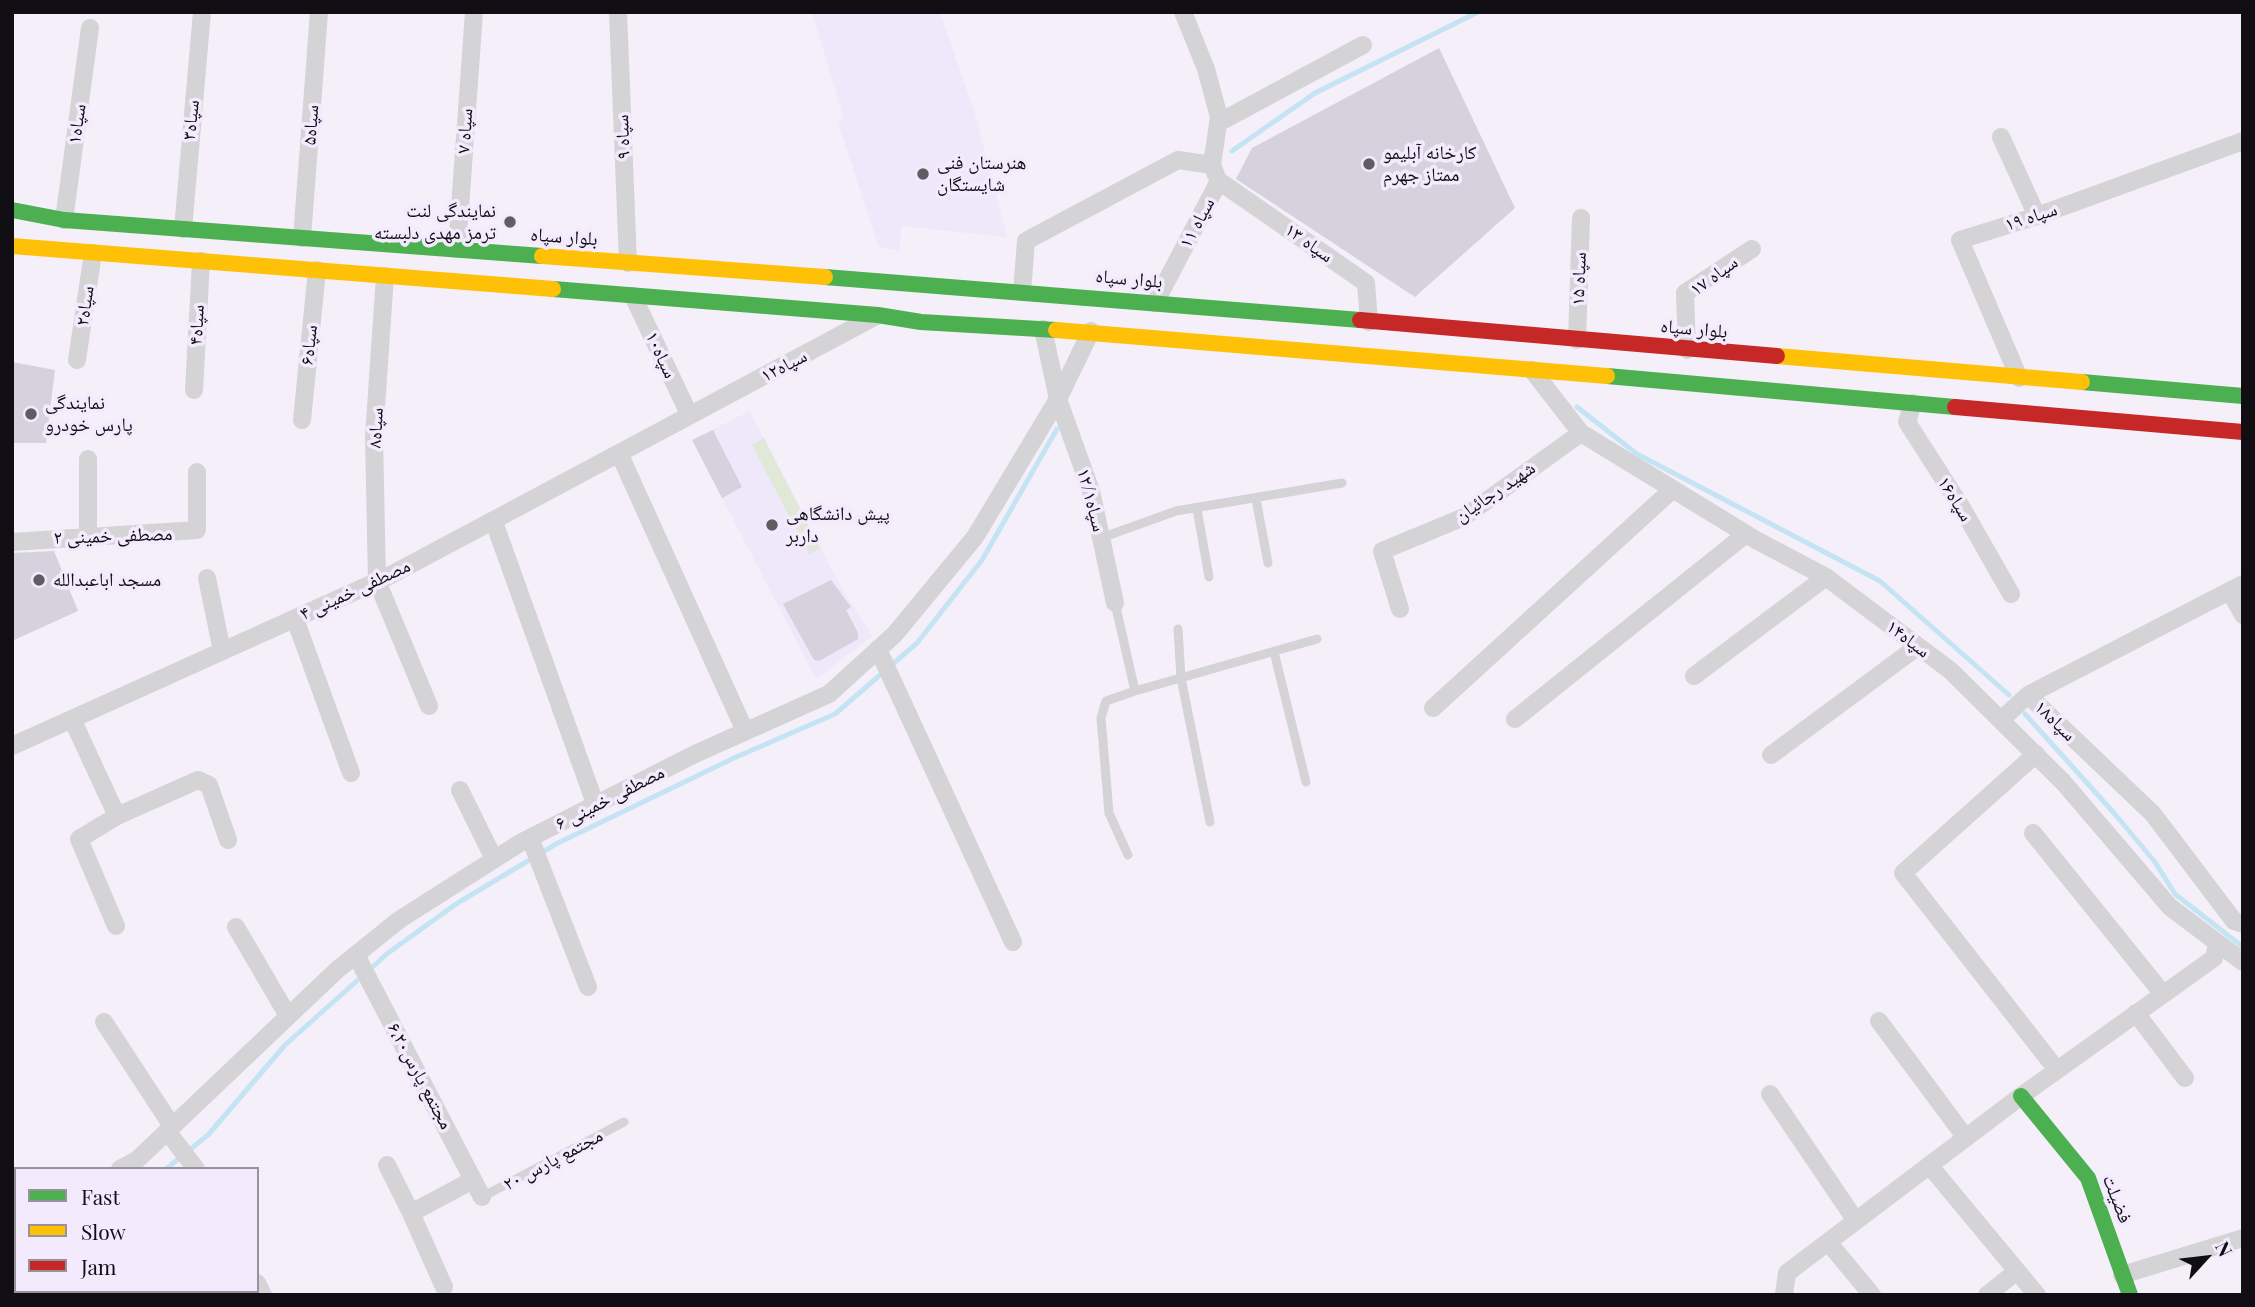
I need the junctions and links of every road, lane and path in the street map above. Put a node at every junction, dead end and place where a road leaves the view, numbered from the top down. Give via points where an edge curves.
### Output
1 (202, 12) edge
2 (319, 12) edge
3 (474, 12) edge
4 (618, 12) edge
5 (1183, 12) edge
6 (90, 28) dead end
7 (1363, 45) dead end
8 (1219, 123) junction
9 (2001, 137) dead end
10 (2243, 141) edge
11 (1216, 173) junction
12 (12, 210) edge
13 (2037, 216) junction
14 (1581, 218) dead end
15 (64, 220) junction
16 (183, 229) junction
17 (302, 237) junction
18 (12, 246) edge
19 (457, 249) junction
20 (1752, 249) dead end
21 (93, 253) junction
22 (201, 261) junction
23 (628, 262) junction
24 (317, 270) junction
25 (385, 276) junction
26 (886, 282) junction
27 (1022, 292) junction
28 (632, 296) junction
29 (1155, 303) junction
30 (878, 315) junction
31 (1369, 322) junction
32 (1043, 329) junction
33 (1091, 331) junction
34 (1577, 340) junction
35 (1686, 350) junction
36 (77, 360) dead end
37 (1532, 370) junction
38 (2019, 378) junction
39 (194, 390) dead end
40 (2243, 396) edge
41 (1058, 399) junction
42 (1913, 403) junction
43 (689, 414) junction
44 (302, 420) dead end
45 (2243, 432) edge
46 (1581, 433) junction
47 (619, 453) junction
48 (88, 459) dead end
49 (197, 472) dead end
50 (1342, 483) dead end
51 (1673, 489) junction
52 (1256, 499) junction
53 (1196, 509) junction
54 (494, 522) junction
55 (1746, 534) junction
56 (88, 535) junction
57 (1101, 538) junction
58 (12, 542) edge
59 (1268, 563) dead end
60 (1826, 576) junction
61 (1209, 577) dead end
62 (207, 578) dead end
63 (377, 581) junction
64 (2237, 587) edge
65 (2011, 594) dead end
66 (1115, 603) joint
67 (1400, 608) dead end
68 (2243, 615) edge
69 (295, 619) junction
70 (1178, 629) dead end
71 (1317, 639) dead end
72 (1917, 646) junction
73 (878, 649) junction
74 (222, 651) junction
75 (1274, 652) junction
76 (1694, 676) dead end
77 (1181, 678) junction
78 (1135, 691) junction
79 (2028, 695) junction
80 (429, 706) dead end
81 (1433, 708) dead end
82 (72, 719) junction
83 (1515, 719) dead end
84 (2002, 719) junction
85 (745, 731) junction
86 (12, 746) edge
87 (2036, 754) junction
88 (1771, 755) dead end
89 (351, 773) dead end
90 (1306, 782) dead end
91 (460, 790) dead end
92 (596, 806) junction
93 (117, 816) junction
94 (1210, 822) dead end
95 (2034, 833) dead end
96 (530, 838) junction
97 (228, 840) dead end
98 (1128, 855) dead end
99 (494, 859) junction
100 (2243, 923) edge
101 (116, 926) dead end
102 (236, 927) dead end
103 (1013, 942) dead end
104 (2217, 944) junction
105 (356, 955) junction
106 (2243, 962) edge
107 (588, 987) dead end
108 (2163, 994) junction
109 (2136, 1013) junction
110 (288, 1016) junction
111 (1879, 1021) dead end
112 (104, 1022) dead end
113 (2057, 1070) junction
114 (2185, 1078) dead end
115 (1770, 1094) dead end
116 (2021, 1096) junction
117 (624, 1122) dead end
118 (170, 1128) junction
119 (1966, 1138) junction
120 (387, 1165) dead end
121 (1929, 1165) junction
122 (124, 1167) edge
123 (195, 1167) edge
124 (474, 1180) junction
125 (482, 1197) joint
126 (411, 1213) junction
127 (1856, 1221) junction
128 (2243, 1238) edge
129 (1828, 1242) junction
130 (2017, 1271) junction
131 (2122, 1275) junction
132 (444, 1287) dead end
133 (1784, 1295) edge
134 (1872, 1295) edge
135 (1987, 1295) edge
136 (2037, 1295) edge
137 (2130, 1295) edge

1 - 16 street, سپاه۳
2 - 17 street, سپاه۵
3 - 19 street, سپاه ۷
4 - 23 street, سپاه ۹
5 - 8 street via 1206,69
6 - 15 street, سپاه۱
7 - 8 street
8 - 11 street, سپاه ۱۱
9 - 13 street
10 - 13 street, سپاه ۱۹
11 - 27 street via 1178,160 1026,241
11 - 29 street, سپاه ۱۱
11 - 31 street, سپاه ۱۳ via 1366,284
12 - 15 main road, بلوار سپاه
13 - 38 street, سپاه ۱۹ via 1960,240
14 - 34 street, سپاه ۱۵
15 - 16 main road, بلوار سپاه
16 - 17 main road, بلوار سپاه
17 - 19 main road, بلوار سپاه
18 - 21 main road
19 - 23 main road, بلوار سپاه
20 - 35 street, سپاه ۱۷ via 1685,293
21 - 22 main road
21 - 36 street, سپاه۲
22 - 24 main road
22 - 39 street, سپاه۴
23 - 26 main road, بلوار سپاه
24 - 25 main road
24 - 44 street, سپاه۶
25 - 28 main road
25 - 63 street, سپاه۸ via 374,436
26 - 27 main road, بلوار سپاه
26 - 30 main road
27 - 29 main road, بلوار سپاه
28 - 30 main road
28 - 43 street, سپاه۱۰
29 - 31 main road, بلوار سپاه
30 - 32 main road
30 - 43 street, سپاه۱۲
31 - 34 main road, بلوار سپاه
32 - 33 main road
32 - 41 street, سپاه۱۲/۱
33 - 37 main road
33 - 41 street
34 - 35 main road, بلوار سپاه
35 - 38 main road, بلوار سپاه
37 - 42 main road
37 - 46 street, سپاه۱۴
38 - 40 main road, بلوار سپاه
41 - 57 street, سپاه۱۲/۱ via 1091,491
41 - 73 street, مصطفی خمینی ۶ via 975,537
42 - 45 main road
42 - 65 street, سپاه۱۶ via 1907,422
43 - 47 street, مصطفی خمینی ۴
46 - 51 street, سپاه۱۴
46 - 67 street, شهید رجائیان via 1464,517 1382,551
47 - 54 street, مصطفی خمینی ۴
47 - 85 street
48 - 56 street
49 - 56 street, مصطفی خمینی ۲ via 197,530
50 - 52 lane
51 - 55 street, سپاه۱۴
51 - 81 street
52 - 53 lane
52 - 59 lane
53 - 57 lane via 1176,511
53 - 61 lane
54 - 63 street, مصطفی خمینی ۴
54 - 92 street
55 - 60 street, سپاه۱۴
55 - 83 street
56 - 58 street, مصطفی خمینی ۲
57 - 66 street, سپاه۱۲/۱
60 - 72 street, سپاه۱۴
60 - 76 street
62 - 74 street
63 - 69 street, مصطفی خمینی ۴
63 - 80 street
64 - 68 street
64 - 79 street, سپاه۱۸
66 - 78 lane
69 - 74 street, مصطفی خمینی ۴
69 - 89 street
70 - 77 lane
71 - 75 lane
72 - 84 street, سپاه۱۴
72 - 88 street
73 - 85 street, مصطفی خمینی ۶ via 829,694
73 - 103 street
74 - 82 street, مصطفی خمینی ۴
75 - 77 lane
75 - 90 lane
77 - 78 lane
77 - 94 lane
78 - 98 lane via 1106,702 1101,718 1109,813
79 - 84 street
79 - 100 street, سپاه۱۸ via 2153,814 2234,921
82 - 86 street, مصطفی خمینی ۴
82 - 93 street
84 - 87 street, سپاه۱۴
85 - 92 street, مصطفی خمینی ۶
87 - 104 street, سپاه۱۴ via 2169,907
87 - 113 street via 1903,873
91 - 99 street
92 - 96 street, مصطفی خمینی ۶
93 - 97 street via 198,780 209,785
93 - 101 street via 79,839
95 - 108 street
96 - 99 street, مصطفی خمینی ۶
96 - 107 street
99 - 105 street, مصطفی خمینی ۶ via 399,920
102 - 110 street
104 - 106 street, سپاه۱۴
104 - 108 street via 2214,958
105 - 110 street, مصطفی خمینی ۶
105 - 124 street, ۶،مجتمع پارس۲۰
108 - 109 street
109 - 113 street
109 - 114 street
110 - 118 street, مصطفی خمینی ۶
111 - 119 street
112 - 118 street
113 - 116 street
115 - 127 street
116 - 119 street
116 - 131 main road, فضیلت via 2088,1178
117 - 125 lane, مجتمع پارس ۲۰
118 - 122 street, مصطفی خمینی ۶
118 - 123 street
119 - 121 street
120 - 126 street
121 - 127 street
121 - 130 street
124 - 125 street, ۶،مجتمع پارس۲۰
124 - 126 street
126 - 132 street
127 - 129 street
128 - 131 street
129 - 133 street via 1787,1273
129 - 134 street
130 - 135 street
130 - 136 street
131 - 137 main road, فضیلت

